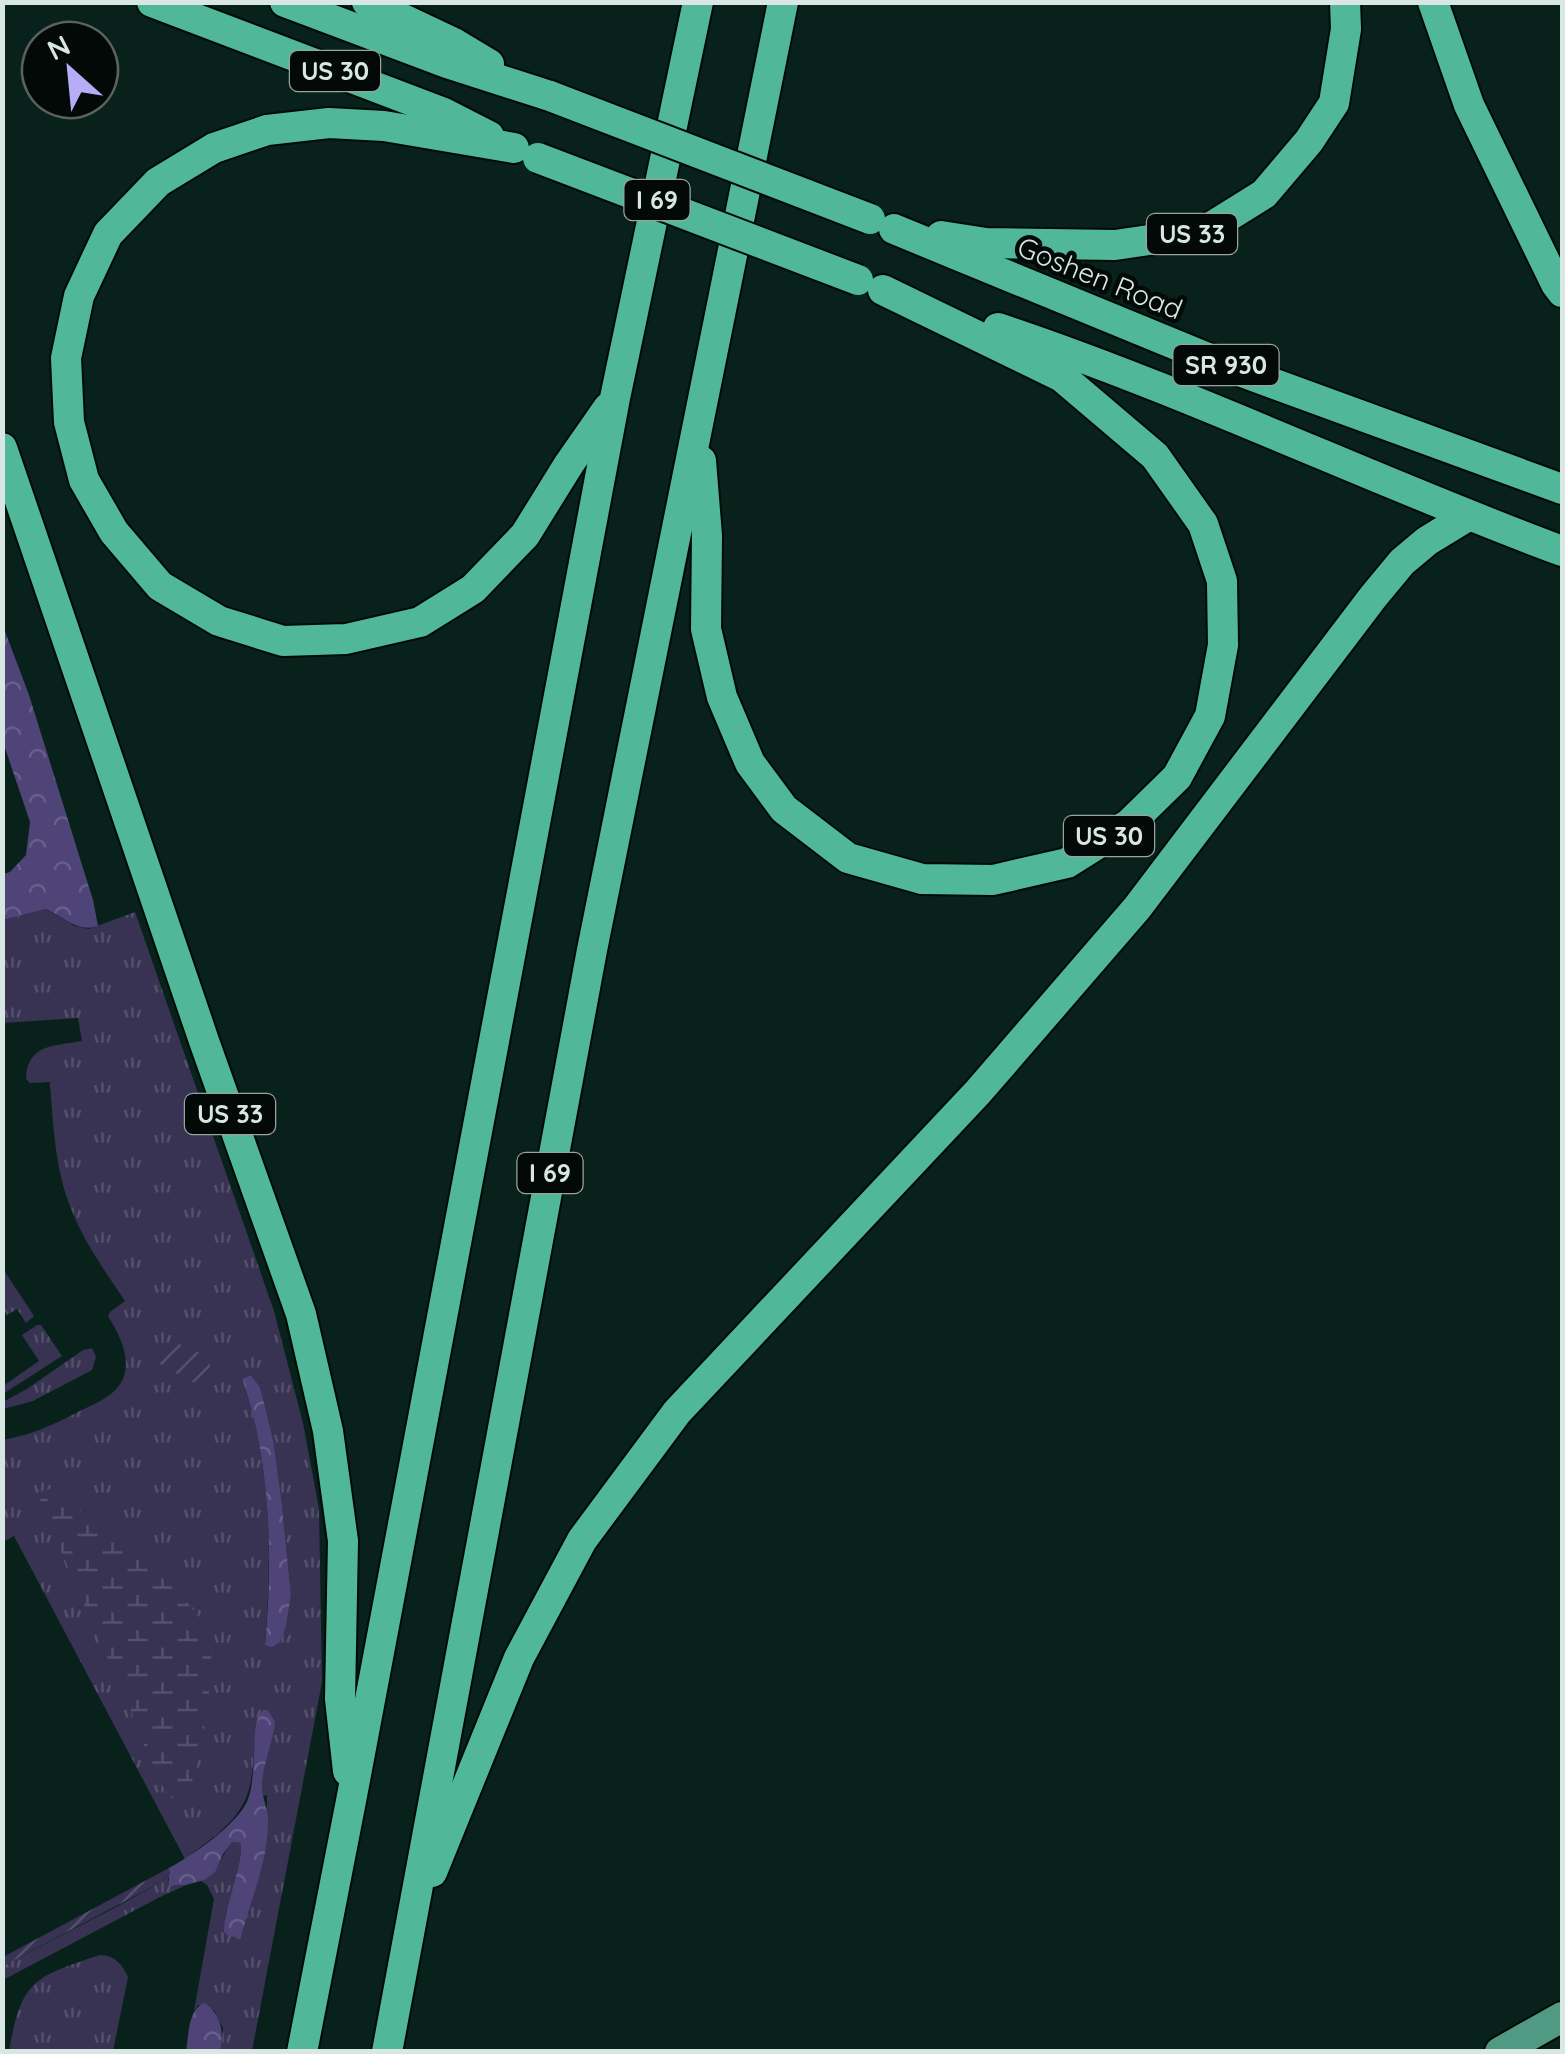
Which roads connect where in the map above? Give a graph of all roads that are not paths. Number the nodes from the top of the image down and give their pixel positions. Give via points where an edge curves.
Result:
1 (152, 2) edge
2 (285, 2) edge
3 (367, 2) edge
4 (698, 2) edge
5 (783, 2) edge
6 (799, 2) edge
7 (1346, 2) edge
8 (1433, 2) edge
9 (774, 50) junction
10 (540, 92) junction
11 (526, 153) junction
12 (882, 224) junction
13 (871, 285) junction
14 (1562, 292) edge
15 (615, 398) junction
16 (698, 422) junction
17 (2, 448) edge
18 (1562, 490) edge
19 (1468, 516) junction
20 (1562, 551) edge
21 (352, 1802) junction
22 (410, 1925) junction
23 (1562, 2018) edge
24 (302, 2052) edge
25 (388, 2052) edge
26 (1500, 2052) edge

1 - 11 highway, US 30 via 444,113
2 - 10 highway, US 33
3 - 10 highway
4 - 15 highway, I 69
5 - 9 highway, I 69
6 - 9 highway
7 - 12 highway, US 33 via 1334,104 1264,194 1203,232 1114,245 986,243
8 - 14 highway via 1469,105
9 - 16 highway, I 69
10 - 12 highway, US 33, bridge
11 - 13 highway, US 30, bridge
11 - 15 highway via 384,126 329,123 267,130 214,148 158,182 108,234 79,296 66,358 69,422 84,480 114,532 160,586 219,621 283,641 346,639 420,622 474,589 525,535
12 - 18 highway, Goshen Road / SR 930 via 1242,372
13 - 16 highway, US 30 via 1062,376 1156,456 1204,524 1222,582 1223,645 1210,716 1177,777 1128,824 1066,863 993,880 922,879 848,858 784,809 750,763 722,697 706,629
13 - 19 highway, SR 930 via 1069,352
15 - 21 highway, I 69
16 - 22 highway, I 69
17 - 21 highway, US 33 via 301,1314 328,1431 343,1541 340,1699
19 - 20 highway, SR 930
19 - 22 highway via 1402,562 1137,908 978,1092 677,1412 582,1540 519,1658
21 - 24 highway, I 69
22 - 25 highway, I 69
23 - 26 main road

